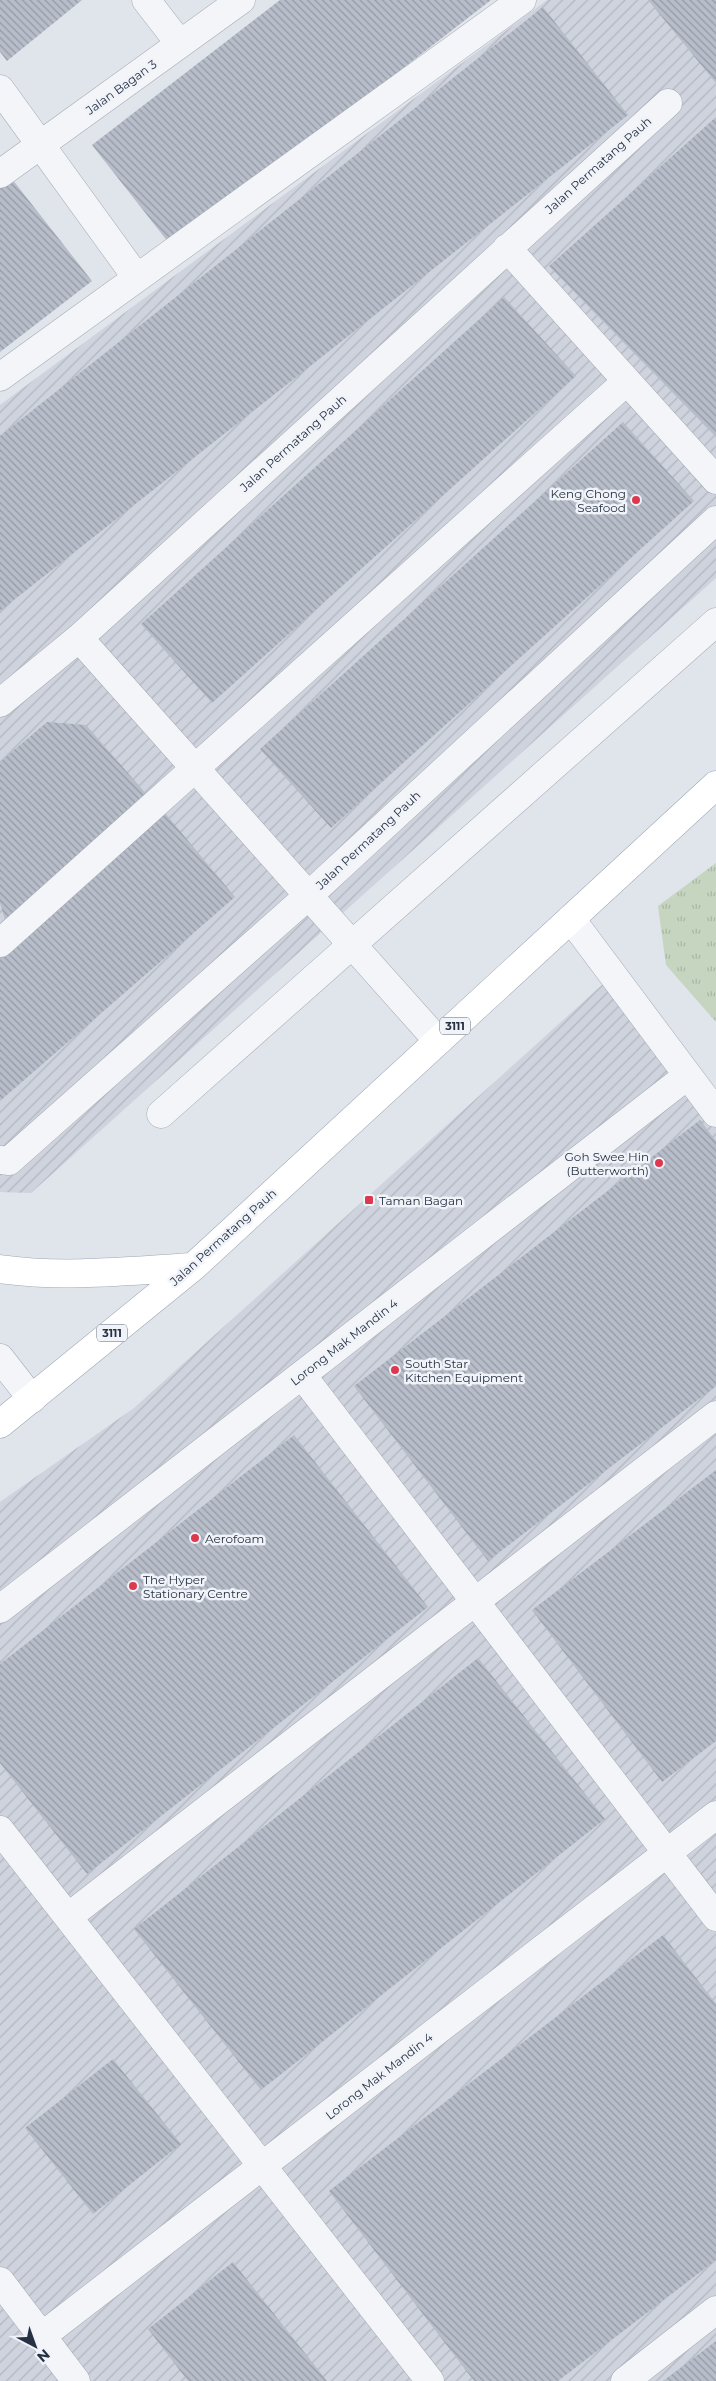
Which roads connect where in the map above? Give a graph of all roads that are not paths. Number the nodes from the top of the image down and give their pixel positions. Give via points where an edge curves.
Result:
1 (146, 0) edge
2 (241, 0) edge
3 (522, 0) edge
4 (180, 44) junction
5 (0, 89) edge
6 (668, 103) dead end
7 (42, 144) junction
8 (0, 174) edge
9 (506, 248) junction
10 (138, 278) junction
11 (0, 377) edge
12 (627, 381) junction
13 (716, 480) edge
14 (716, 520) edge
15 (716, 622) edge
16 (79, 638) junction
17 (0, 702) edge
18 (195, 770) junction
19 (716, 786) edge
20 (308, 896) junction
21 (571, 919) junction
22 (0, 943) edge
23 (352, 945) junction
24 (438, 1041) junction
25 (688, 1076) junction
26 (716, 1112) edge
27 (161, 1114) dead end
28 (0, 1160) edge
29 (193, 1266) junction
30 (0, 1269) edge
31 (0, 1358) edge
32 (302, 1375) junction
33 (32, 1399) junction
34 (716, 1415) edge
35 (0, 1424) edge
36 (474, 1602) junction
37 (0, 1608) edge
38 (716, 1816) edge
39 (0, 1830) edge
40 (667, 1854) junction
41 (68, 1917) junction
42 (716, 1917) edge
43 (262, 2167) junction
44 (0, 2281) edge
45 (716, 2310) edge
46 (42, 2336) junction
47 (76, 2381) edge
48 (430, 2381) edge
49 (625, 2381) edge

1 - 4 street
2 - 4 street, Jalan Bagan 3
3 - 10 street
4 - 7 street, Jalan Bagan 3
5 - 7 street
6 - 9 street, Jalan Permatang Pauh
7 - 8 street, Jalan Bagan 3
7 - 10 street
9 - 12 street
9 - 16 street, Jalan Permatang Pauh
10 - 11 street
12 - 13 street
12 - 18 street
14 - 20 street, Jalan Permatang Pauh
15 - 23 street
16 - 17 street, Jalan Permatang Pauh
16 - 18 street, Jalan Permatang Pauh
18 - 20 street, Jalan Permatang Pauh
18 - 22 street
19 - 21 main road, Jalan Permatang Pauh / 3111
20 - 23 street, Jalan Permatang Pauh
20 - 28 street, Jalan Permatang Pauh via 9,1160
21 - 24 main road, Jalan Permatang Pauh / 3111
21 - 25 street
23 - 24 street, Jalan Permatang Pauh
23 - 27 street
24 - 29 main road, Jalan Permatang Pauh / 3111
25 - 26 street
25 - 32 street, Lorong Mak Mandin 4
29 - 30 main road via 49,1274
29 - 33 main road, Jalan Permatang Pauh / 3111
31 - 33 street
32 - 36 street
32 - 37 street, Lorong Mak Mandin 4
33 - 35 main road, Jalan Permatang Pauh / 3111
34 - 36 street
36 - 40 street
36 - 41 street
38 - 40 street, Lorong Mak Mandin 4
39 - 41 street
40 - 42 street
40 - 43 street, Lorong Mak Mandin 4
41 - 43 street
43 - 46 street, Lorong Mak Mandin 4
43 - 48 street
44 - 46 street
45 - 49 street
46 - 47 street

